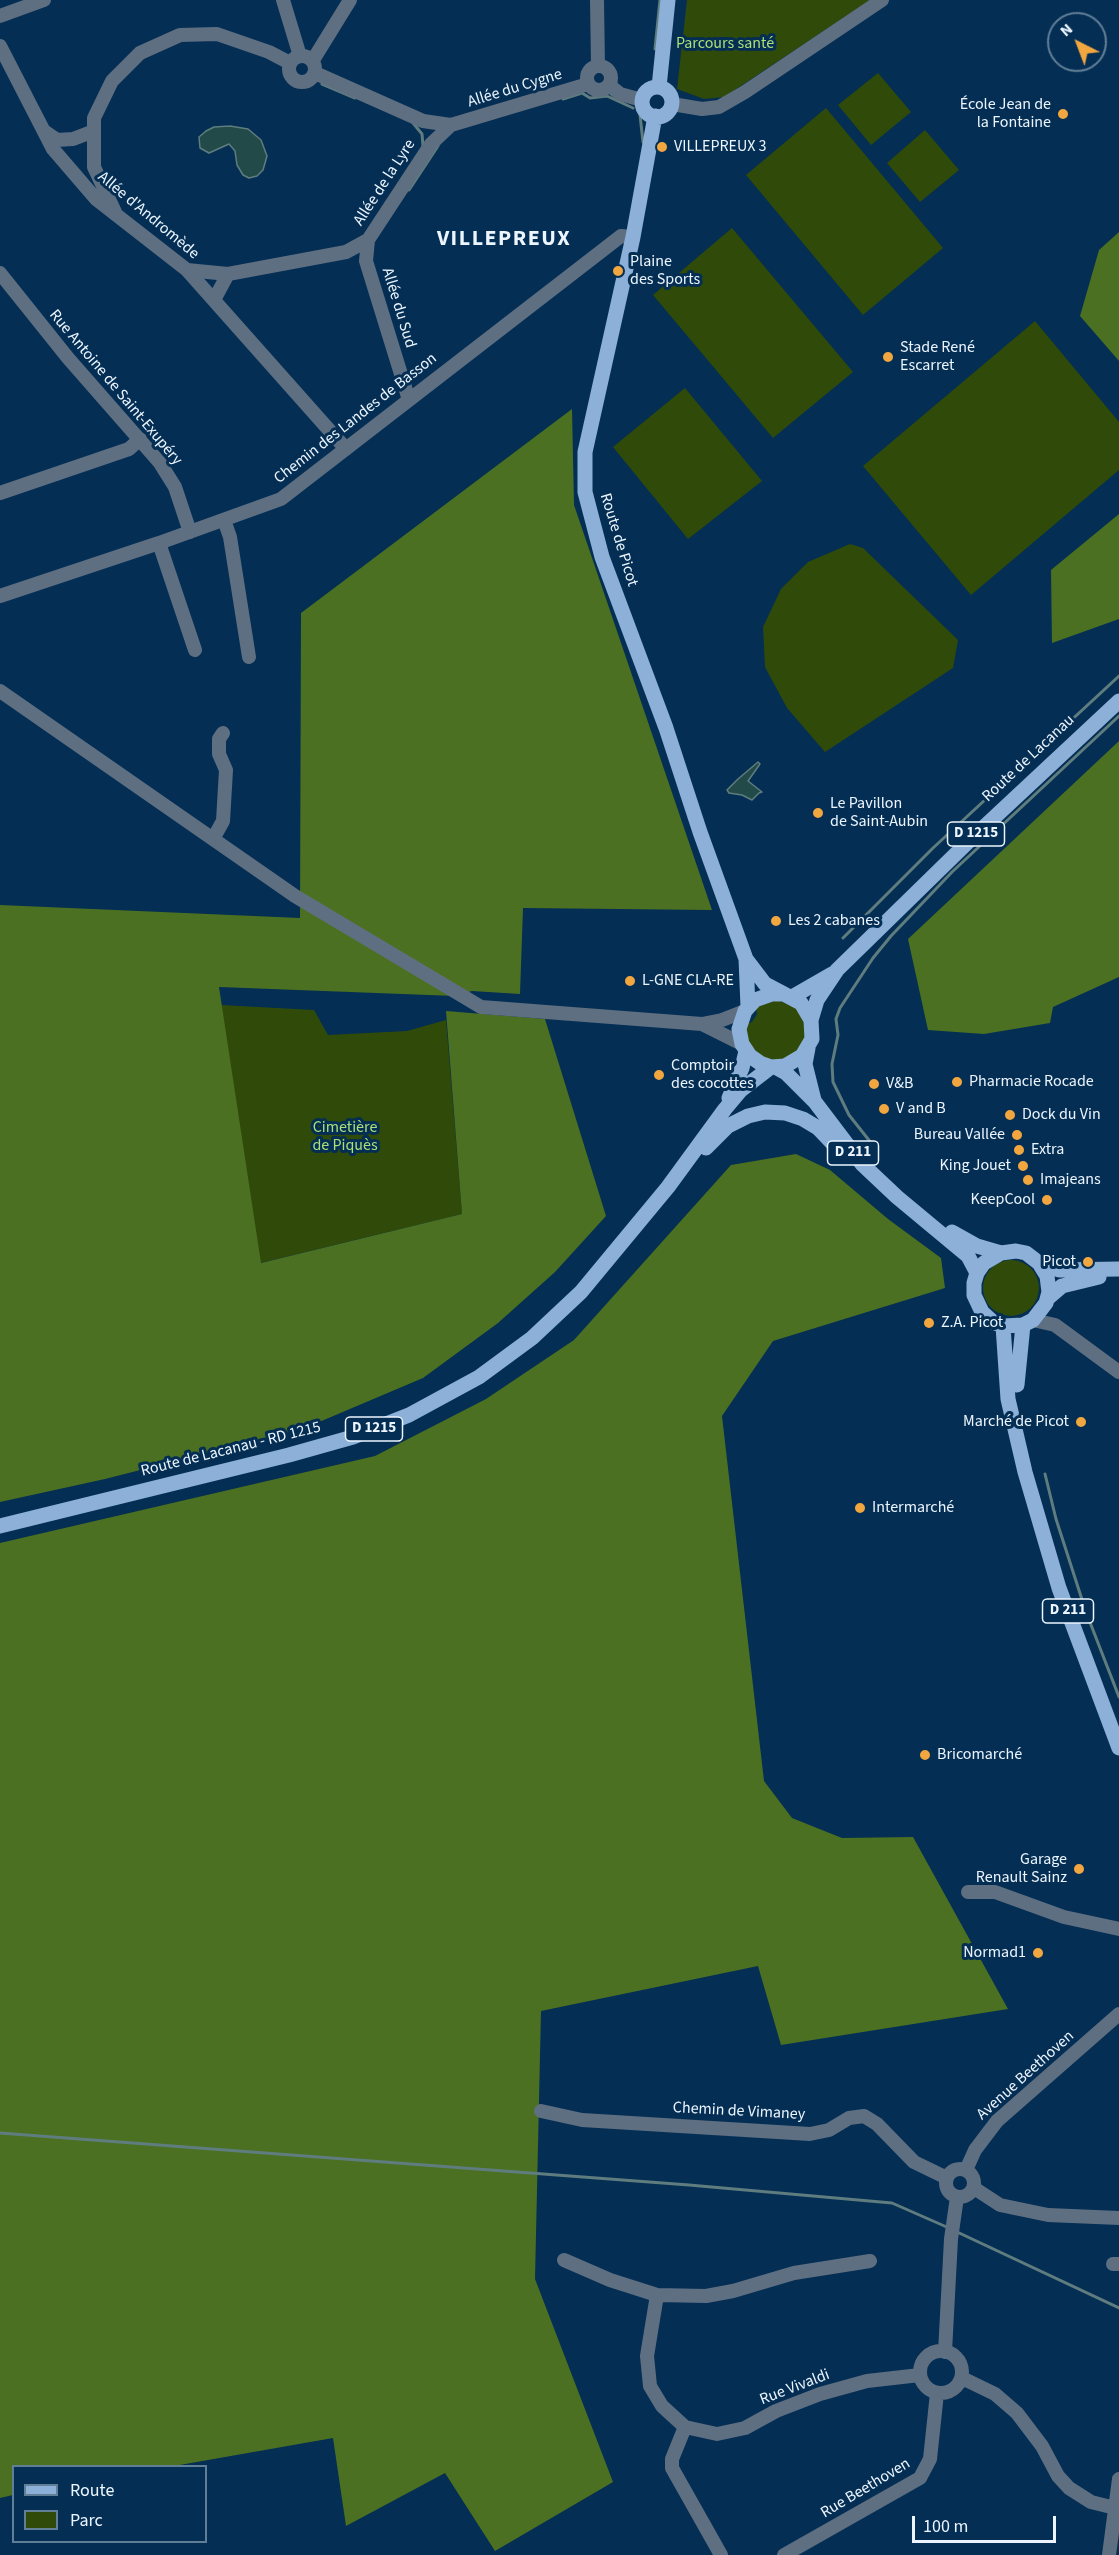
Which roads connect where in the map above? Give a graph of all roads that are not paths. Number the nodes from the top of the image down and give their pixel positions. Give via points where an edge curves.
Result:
1 (44, 0) edge
2 (284, 0) edge
3 (350, 0) edge
4 (597, 0) edge
5 (668, 0) edge
6 (882, 0) edge
7 (0, 16) edge
8 (0, 46) edge
9 (304, 63) junction
10 (598, 66) junction
11 (588, 84) junction
12 (609, 85) junction
13 (659, 87) junction
14 (642, 100) junction
15 (672, 104) junction
16 (655, 116) junction
17 (423, 122) junction
18 (451, 125) junction
19 (43, 130) junction
20 (94, 131) junction
21 (431, 144) junction
22 (116, 214) junction
23 (633, 237) junction
24 (368, 240) junction
25 (346, 252) junction
26 (366, 261) junction
27 (187, 270) junction
28 (0, 273) edge
29 (228, 274) junction
30 (214, 300) junction
31 (409, 399) junction
32 (140, 439) junction
33 (346, 449) junction
34 (0, 493) edge
35 (224, 520) junction
36 (190, 532) junction
37 (159, 543) junction
38 (0, 596) edge
39 (195, 650) dead end
40 (249, 657) dead end
41 (0, 692) edge
42 (1119, 701) edge
43 (223, 734) dead end
44 (213, 838) junction
45 (746, 959) junction
46 (837, 970) junction
47 (786, 995) junction
48 (746, 1009) junction
49 (811, 1020) junction
50 (702, 1024) junction
51 (744, 1047) junction
52 (808, 1048) junction
53 (773, 1067) junction
54 (815, 1102) junction
55 (725, 1109) junction
56 (668, 1187) junction
57 (897, 1197) junction
58 (925, 1219) junction
59 (1001, 1253) junction
60 (1040, 1263) junction
61 (1119, 1269) edge
62 (977, 1273) junction
63 (1119, 1274) edge
64 (1047, 1301) junction
65 (1028, 1322) junction
66 (1055, 1325) junction
67 (1003, 1326) junction
68 (1119, 1372) edge
69 (1025, 1472) junction
70 (0, 1526) edge
71 (1119, 1748) edge
72 (968, 1892) dead end
73 (1119, 1929) edge
74 (1119, 2014) edge
75 (541, 2111) dead end
76 (966, 2170) junction
77 (947, 2178) junction
78 (974, 2188) junction
79 (957, 2197) junction
80 (1119, 2218) edge
81 (564, 2260) dead end
82 (870, 2261) dead end
83 (657, 2295) junction
84 (945, 2352) junction
85 (920, 2375) junction
86 (962, 2378) junction
87 (937, 2392) junction
88 (685, 2427) junction
89 (1119, 2479) edge
90 (1116, 2509) edge
91 (721, 2555) edge
92 (784, 2555) edge
93 (1109, 2555) edge

1 - 7 street
2 - 9 street
3 - 9 street
4 - 10 street
5 - 13 main road
6 - 15 street via 719,107 702,109
8 - 19 street, Allée d'Andromède
9 - 17 street
9 - 20 street via 217,34 180,35 140,52 112,81 94,118
10 - 11 street via 588,73
10 - 12 street via 609,71
11 - 12 street via 600,91
11 - 18 street, Allée du Cygne
12 - 14 street via 620,94
13 - 14 main road via 646,91
13 - 15 main road via 668,91
14 - 16 main road via 644,109
15 - 16 main road via 664,115
16 - 23 main road, Route de Picot
17 - 18 street
17 - 21 street
18 - 21 street, Allée de la Lyre
19 - 20 street via 57,140
19 - 22 street, Allée d'Andromède via 53,149 96,199
20 - 22 street via 94,167
21 - 24 street, Allée de la Lyre
22 - 27 street, Allée d'Andromède
23 - 31 street, Chemin des Landes de Basson via 621,236
23 - 45 main road, Route de Picot via 585,452 585,492 602,557
24 - 25 street, Allée de la Lyre
24 - 26 street, Allée du Sud
25 - 26 street, Allée du Sud
25 - 29 street, Allée de la Lyre
26 - 31 street, Allée du Sud
27 - 29 street, Allée de la Lyre
27 - 30 street, Allée d'Andromède
28 - 32 street, Rue Antoine de Saint-Exupéry
29 - 30 street
30 - 33 street, Allée d'Andromède
31 - 33 street, Chemin des Landes de Basson
32 - 34 street via 129,448
32 - 36 street, Rue Antoine de Saint-Exupéry via 175,487
33 - 35 street, Chemin des Landes de Basson via 281,499
35 - 36 street, Chemin des Landes de Basson
35 - 40 street
36 - 37 street, Chemin des Landes de Basson
37 - 38 street, Chemin des Landes de Basson
37 - 39 street
41 - 44 street
42 - 46 main road, Route de Lacanau / D 1215
43 - 44 street via 219,754 226,770 223,821
44 - 50 street via 295,896 481,1007
45 - 47 main road, Route de Picot via 765,984
45 - 48 main road, Route de Picot
46 - 47 main road, D 1215
46 - 49 main road, D 1215 via 817,1000
47 - 48 main road via 763,996
47 - 49 main road via 807,1011
48 - 50 street
48 - 51 main road via 740,1029
49 - 52 main road via 812,1040
50 - 51 street
51 - 53 main road via 760,1063
51 - 55 main road, D 1215 via 741,1068
52 - 53 main road via 794,1062
52 - 54 main road, D 211 via 805,1064
53 - 54 main road, D 211 via 786,1073
53 - 55 main road, D 1215 via 749,1083
54 - 57 main road, D 211 via 862,1164
55 - 56 main road, D 1215
56 - 57 main road via 728,1126 765,1112 785,1113 818,1128 856,1170
56 - 70 main road, Route de Lacanau - RD 1215 / D 1215 via 581,1292 532,1338 479,1377 409,1415 353,1437 289,1455
57 - 58 main road, D 211
58 - 59 main road, D 211 via 977,1246
58 - 62 main road, D 211 via 968,1256
59 - 60 main road via 1026,1253
59 - 62 main road via 984,1263
60 - 61 main road via 1059,1270
60 - 64 main road via 1047,1276
62 - 67 main road via 977,1304 987,1318
63 - 64 main road via 1062,1286
64 - 65 main road
64 - 66 street
65 - 66 street
65 - 67 main road
65 - 69 main road, D 211 via 1016,1399
66 - 68 street
67 - 69 main road, D 211 via 1008,1400
69 - 71 main road, D 211 via 1059,1588
72 - 73 street via 995,1892 1064,1917
74 - 76 street, Avenue Beethoven via 997,2121 975,2150
75 - 77 street, Chemin de Vimaney via 582,2120 810,2134 864,2116 914,2162
76 - 77 street via 953,2171
76 - 78 street via 973,2176
77 - 79 street via 947,2187
78 - 79 street via 969,2195
78 - 80 street via 1000,2205 1048,2215
79 - 84 street
81 - 83 street
82 - 83 street via 794,2273 706,2296
83 - 88 street via 647,2356 650,2386 662,2406
84 - 85 street via 938,2351 926,2358 921,2363
84 - 86 street via 957,2359
85 - 87 street via 926,2387
85 - 88 street, Rue Vivaldi via 867,2381 820,2394 745,2428 717,2434
86 - 87 street via 948,2392
86 - 90 street via 995,2394 1017,2413 1069,2488 1091,2502
87 - 92 street, Rue Beethoven via 930,2459 920,2478
88 - 91 street via 672,2468
89 - 90 street
90 - 93 street

